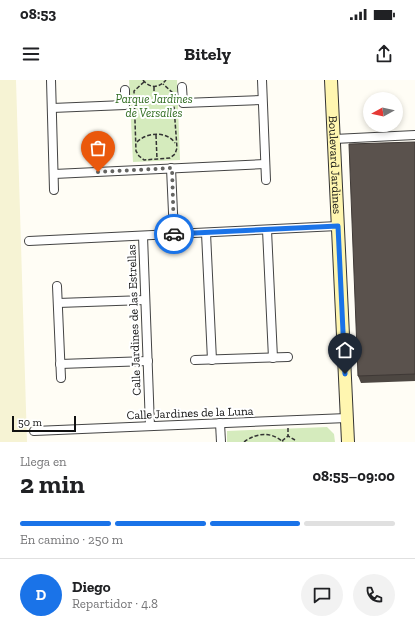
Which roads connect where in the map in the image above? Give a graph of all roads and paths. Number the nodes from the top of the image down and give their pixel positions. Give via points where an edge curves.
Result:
1 (51, 80) edge
2 (166, 80) edge
3 (262, 80) edge
4 (331, 80) edge
5 (144, 81) edge
6 (163, 84) junction
7 (154, 87) junction
8 (182, 88) dead end
9 (125, 90) dead end
10 (154, 96) dead end
11 (262, 100) junction
12 (52, 108) junction
13 (156, 135) junction
14 (415, 135) edge
15 (334, 139) junction
16 (136, 143) junction
17 (176, 145) junction
18 (156, 159) junction
19 (265, 164) junction
20 (172, 168) junction
21 (157, 169) junction
22 (54, 174) junction
23 (266, 180) dead end
24 (54, 190) dead end
25 (338, 226) junction
26 (267, 230) junction
27 (206, 233) junction
28 (174, 235) junction
29 (143, 236) junction
30 (29, 241) dead end
31 (57, 286) dead end
32 (145, 300) junction
33 (58, 303) junction
34 (288, 357) dead end
35 (273, 358) junction
36 (195, 360) dead end
37 (212, 360) junction
38 (148, 361) junction
39 (60, 364) junction
40 (61, 378) dead end
41 (347, 418) junction
42 (220, 423) junction
43 (150, 426) junction
44 (34, 431) dead end
45 (295, 440) dead end
46 (282, 441) edge
47 (221, 442) edge
48 (244, 442) edge
49 (348, 442) edge

1 - 12 street
2 - 6 path
3 - 11 street
4 - 15 street, Boulevard Jardines
5 - 7 path
5 - 16 path via 134,92
6 - 7 path
6 - 17 path via 172,93
7 - 10 path
8 - 11 street via 183,103
9 - 12 street via 125,105
11 - 19 street
12 - 22 street
13 - 16 path via 140,139
13 - 17 path via 167,135
13 - 18 path
14 - 15 street
15 - 25 street, Boulevard Jardines
16 - 18 path via 139,156 144,160
17 - 18 path via 175,154 170,158
18 - 21 path
19 - 20 street
19 - 23 street
20 - 21 street
20 - 28 street
21 - 22 street
22 - 24 street
25 - 26 street
25 - 41 street, Boulevard Jardines
26 - 27 street
26 - 35 street
27 - 28 street
27 - 37 street
28 - 29 street
29 - 30 street
29 - 32 street, Calle Jardines de las Estrellas
31 - 33 street
32 - 33 street
32 - 38 street, Calle Jardines de las Estrellas
33 - 39 street
34 - 35 street
35 - 37 street
36 - 37 street
38 - 39 street
38 - 43 street, Calle Jardines de las Estrellas
39 - 40 street
41 - 42 street, Calle Jardines de la Luna
41 - 49 street, Boulevard Jardines
42 - 43 street, Calle Jardines de la Luna
42 - 47 street
43 - 44 street, Calle Jardines de la Luna
45 - 46 path via 288,436
46 - 48 path via 261,434 252,436

